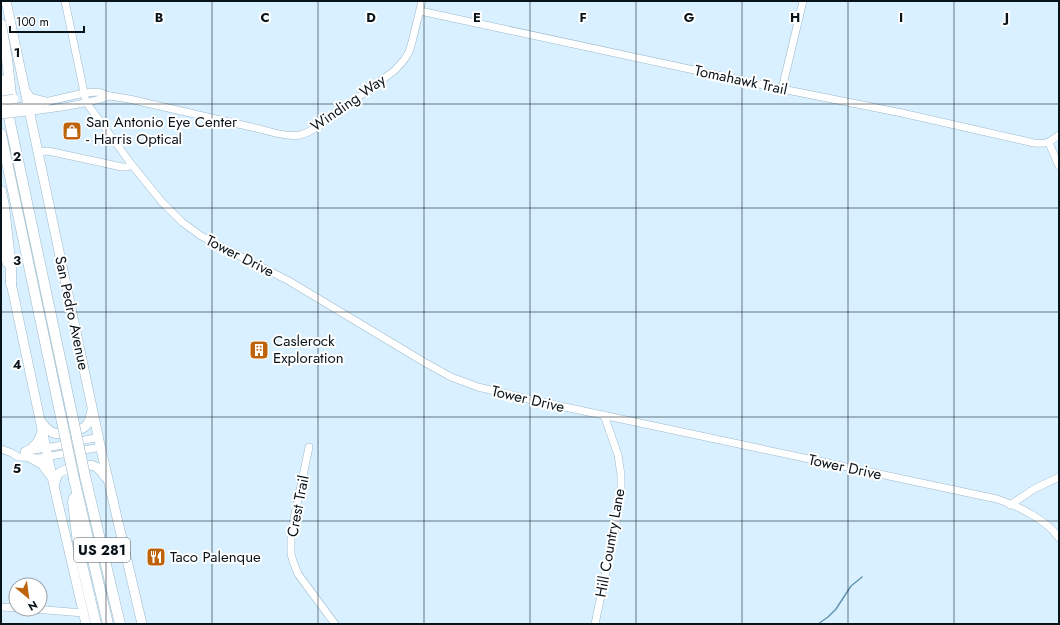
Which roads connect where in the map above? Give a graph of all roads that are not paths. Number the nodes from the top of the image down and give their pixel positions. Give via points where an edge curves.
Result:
1 (6, 1) edge
2 (65, 1) edge
3 (422, 1) edge
4 (802, 1) edge
5 (420, 11) junction
6 (1, 24) edge
7 (1, 80) edge
8 (25, 88) junction
9 (782, 89) junction
10 (84, 93) junction
11 (110, 96) junction
12 (100, 100) junction
13 (50, 101) junction
14 (86, 102) junction
15 (8, 107) edge
16 (29, 108) junction
17 (55, 108) junction
18 (96, 115) junction
19 (1, 134) edge
20 (1059, 135) edge
21 (1049, 143) junction
22 (38, 152) junction
23 (132, 165) junction
24 (1059, 166) edge
25 (1, 191) edge
26 (1, 237) edge
27 (11, 284) junction
28 (92, 407) junction
29 (604, 415) junction
30 (40, 420) junction
31 (42, 431) junction
32 (98, 437) junction
33 (100, 447) junction
34 (309, 447) dead end
35 (1, 450) edge
36 (47, 453) junction
37 (28, 455) junction
38 (1059, 477) edge
39 (108, 481) junction
40 (75, 482) junction
41 (53, 483) junction
42 (1010, 505) junction
43 (1059, 538) edge
44 (48, 610) edge
45 (84, 613) junction
46 (86, 624) edge
47 (96, 624) edge
48 (108, 624) edge
49 (120, 624) edge
50 (142, 624) edge
51 (335, 624) edge
52 (595, 624) edge

1 - 8 main road, San Pedro Avenue
2 - 10 street, Tower Drive
3 - 5 street, Winding Way
4 - 9 street
5 - 9 street, Tomahawk Trail
5 - 11 street, Winding Way via 408,52 394,71 320,125 299,135 267,131
6 - 15 highway via 11,95
7 - 15 highway, US 281
8 - 13 main road via 30,98
8 - 15 main road
8 - 16 main road, San Pedro Avenue
9 - 21 street, Tomahawk Trail via 1034,143
10 - 11 street, Winding Way via 98,92
10 - 13 street, Winding Way
10 - 14 street, Tower Drive
11 - 12 street
12 - 14 street
12 - 18 street via 96,107
13 - 16 street, Winding Way
13 - 17 street
14 - 17 street
14 - 18 street, Tower Drive
15 - 16 street
15 - 49 highway, US 281, bridge via 85,476
16 - 17 street
16 - 22 main road, San Pedro Avenue
18 - 23 street, Tower Drive
19 - 40 highway, US 281, bridge
20 - 21 street
21 - 24 street
22 - 23 street via 48,151 127,167
22 - 28 main road, San Pedro Avenue
23 - 29 street, Tower Drive via 162,202 201,236 289,281 451,377 478,387
25 - 27 highway
26 - 27 main road
27 - 30 main road
28 - 30 main road via 89,423 80,430 55,433
28 - 32 main road, San Pedro Avenue
29 - 42 street, Tower Drive via 997,499
29 - 52 street, Hill Country Lane via 618,455 621,492
30 - 31 main road
31 - 36 main road
31 - 37 main road
32 - 33 main road, San Pedro Avenue
32 - 36 street
33 - 36 street
33 - 39 main road, San Pedro Avenue
34 - 51 street, Crest Trail via 291,533 291,554 298,574
35 - 37 street
36 - 37 street
36 - 41 main road
37 - 41 main road via 42,464 49,472
38 - 42 street
39 - 41 main road via 102,471 90,465 62,471
39 - 50 main road, San Pedro Avenue
40 - 47 highway via 73,502 80,552
40 - 48 highway, US 281
41 - 45 main road
42 - 43 street, Tower Drive via 1042,521
44 - 45 street
45 - 46 main road

